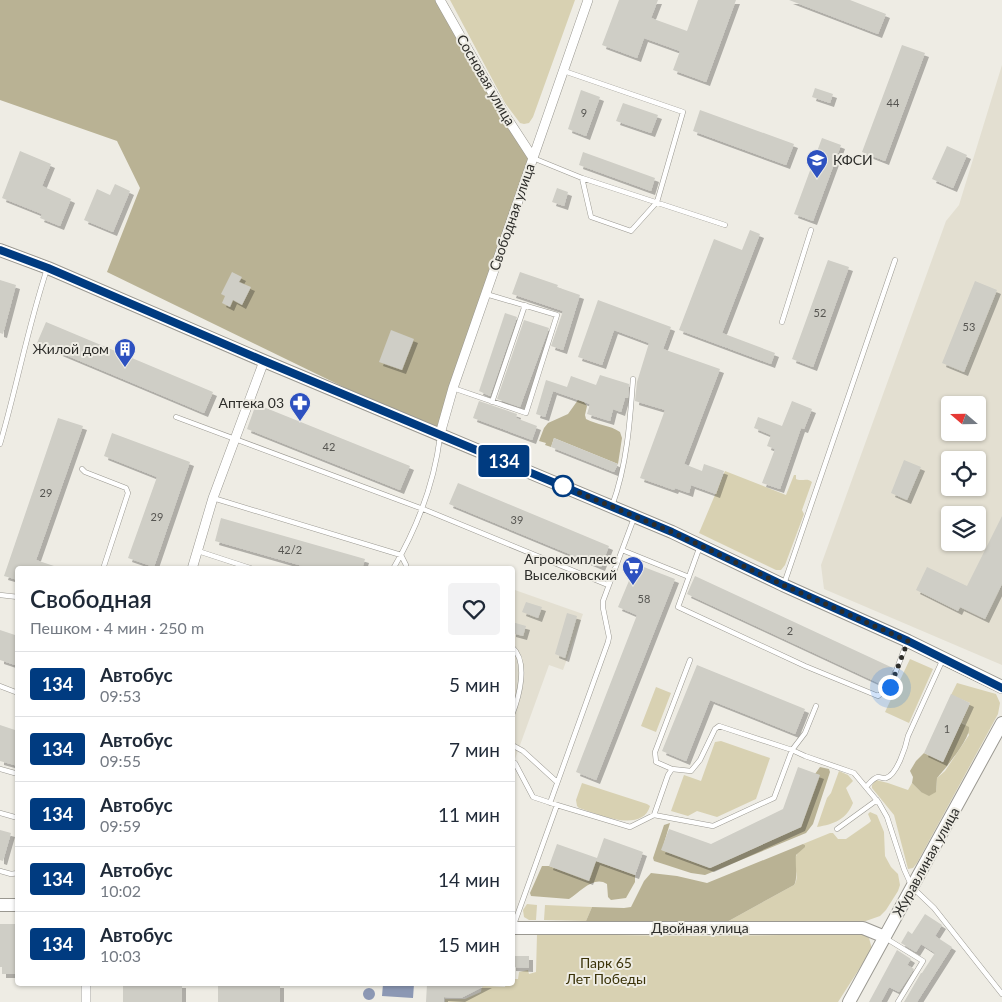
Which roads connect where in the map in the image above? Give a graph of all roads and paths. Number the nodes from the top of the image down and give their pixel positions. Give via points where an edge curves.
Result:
1 (440, 0) edge
2 (588, 0) edge
3 (562, 71) junction
4 (532, 158) junction
5 (582, 178) junction
6 (657, 202) junction
7 (725, 225) dead end
8 (811, 230) dead end
9 (0, 250) edge
10 (895, 260) dead end
11 (48, 268) junction
12 (486, 294) junction
13 (525, 304) junction
14 (782, 322) dead end
15 (264, 361) junction
16 (633, 379) dead end
17 (453, 388) junction
18 (492, 402) junction
19 (176, 417) dead end
20 (440, 434) junction
21 (235, 439) junction
22 (0, 444) edge
23 (82, 469) dead end
24 (213, 498) junction
25 (611, 507) junction
26 (423, 509) junction
27 (634, 517) junction
28 (700, 546) junction
29 (622, 550) junction
30 (196, 551) junction
31 (401, 555) junction
32 (104, 566) edge
33 (193, 566) edge
34 (244, 566) edge
35 (395, 566) edge
36 (406, 566) edge
37 (689, 577) junction
38 (608, 584) junction
39 (783, 585) junction
40 (0, 595) edge
41 (15, 597) edge
42 (908, 641) junction
43 (515, 651) edge
44 (943, 658) junction
45 (690, 660) dead end
46 (0, 686) edge
47 (1002, 688) edge
48 (15, 692) edge
49 (816, 706) dead end
50 (515, 707) edge
51 (1002, 723) edge
52 (515, 747) edge
53 (792, 750) junction
54 (515, 765) edge
55 (0, 768) edge
56 (672, 769) junction
57 (15, 773) edge
58 (557, 782) junction
59 (866, 787) junction
60 (877, 800) junction
61 (550, 803) junction
62 (557, 805) junction
63 (0, 813) edge
64 (654, 815) junction
65 (15, 817) edge
66 (837, 829) dead end
67 (0, 871) edge
68 (15, 873) edge
69 (912, 887) junction
70 (0, 905) edge
71 (15, 905) edge
72 (515, 922) edge
73 (515, 928) edge
74 (885, 938) junction
75 (86, 986) edge
76 (1002, 994) edge
77 (86, 1002) edge
78 (849, 1002) edge
79 (898, 1002) edge

1 - 4 street, Сосновая улица
2 - 3 street, Свободная улица
3 - 4 street, Свободная улица
3 - 6 lane via 683,112
4 - 5 lane
4 - 12 street, Свободная улица
5 - 6 lane
5 - 6 lane via 590,217 631,231
6 - 7 lane
8 - 14 lane
9 - 11 street
10 - 39 lane
11 - 15 street
11 - 22 lane
12 - 13 lane
12 - 17 street, Свободная улица
13 - 18 lane
13 - 18 lane via 557,315 526,413
15 - 20 street
15 - 21 street
16 - 25 lane via 630,427 622,473
17 - 18 lane
17 - 20 street, Свободная улица
19 - 21 lane
20 - 25 street
20 - 26 lane
21 - 24 street
21 - 26 lane
23 - 32 lane via 126,488 128,493
24 - 30 street
24 - 31 lane
25 - 27 street
26 - 31 lane
26 - 38 lane
27 - 28 street
27 - 29 lane
28 - 37 lane
28 - 39 street
29 - 37 lane
29 - 38 lane
30 - 33 street
30 - 34 lane
31 - 35 lane
31 - 36 lane
37 - 42 lane via 678,607 804,666 878,696 890,687
38 - 58 lane via 602,608 608,642
39 - 42 street
40 - 41 lane
42 - 44 street
43 - 50 lane via 519,656 521,680
44 - 47 street
44 - 59 lane via 892,774 886,778 874,778
45 - 56 lane via 655,752 656,762
46 - 48 lane
49 - 53 lane via 805,734
51 - 69 street, Журавлиная улица
52 - 58 lane
53 - 56 lane via 719,726 691,771
53 - 59 lane via 854,773
53 - 64 lane via 774,798 714,826
54 - 61 lane via 533,797
55 - 57 lane
56 - 64 lane
58 - 61 lane
59 - 60 lane
60 - 66 lane
60 - 69 lane via 887,818
61 - 62 lane
62 - 64 lane via 630,827
62 - 72 lane
63 - 65 lane
67 - 68 lane
69 - 74 street, Журавлиная улица
69 - 76 lane via 934,908
70 - 71 street
73 - 74 street, Двойная улица via 864,928
74 - 78 street, Журавлиная улица
74 - 79 lane via 923,961
75 - 77 street

